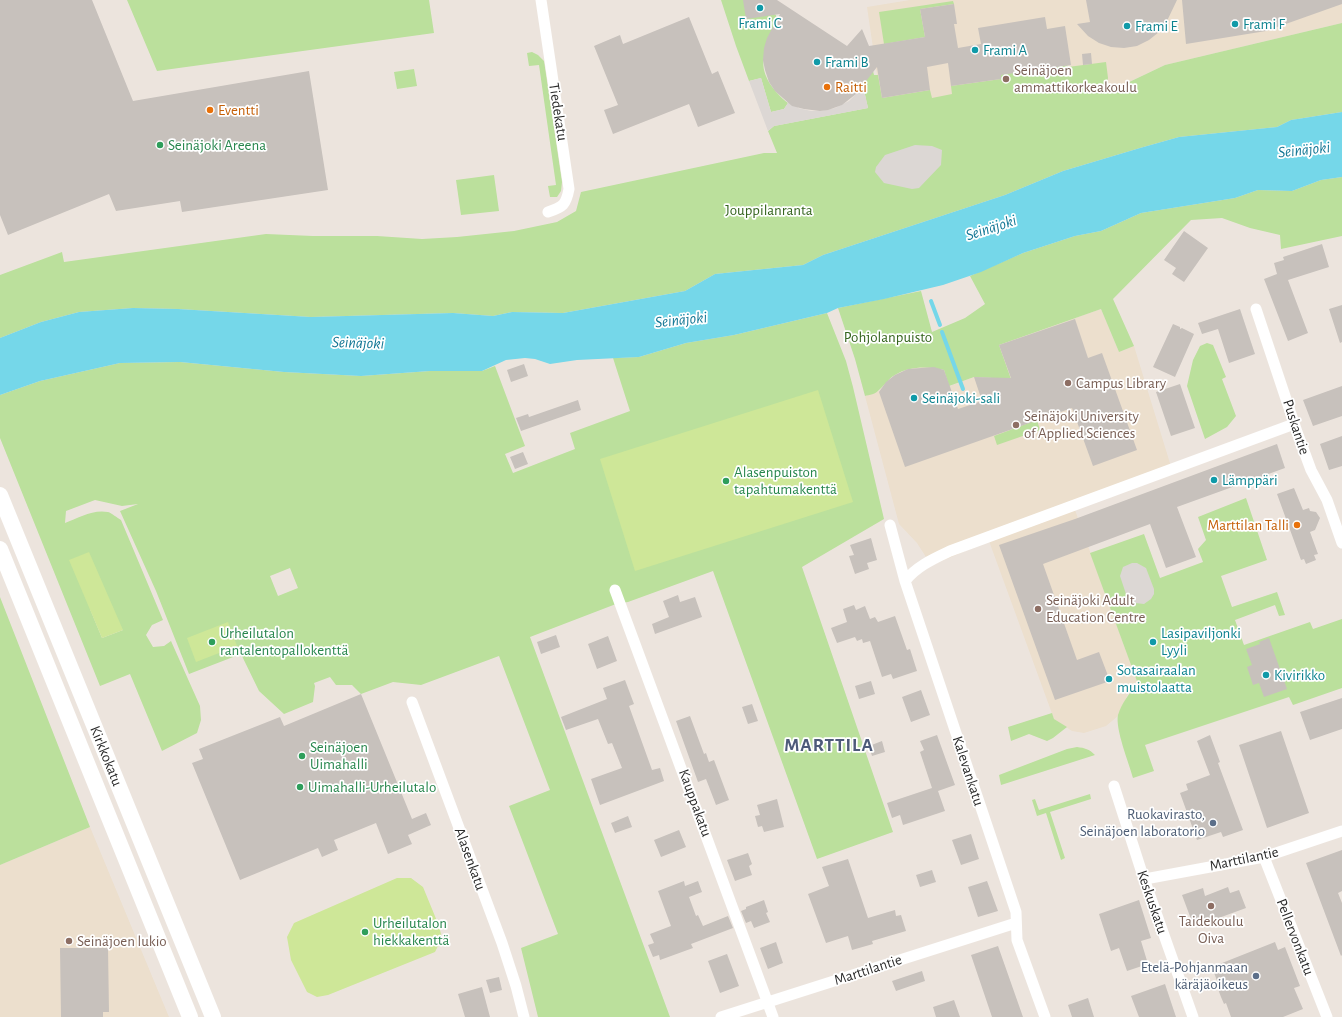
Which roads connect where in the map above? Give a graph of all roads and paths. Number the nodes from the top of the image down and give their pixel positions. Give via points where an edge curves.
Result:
1 (541, 0) edge
2 (548, 212) dead end
3 (1256, 309) dead end
4 (1294, 424) junction
5 (0, 495) edge
6 (890, 525) dead end
7 (1342, 543) edge
8 (0, 549) edge
9 (905, 580) junction
10 (615, 590) dead end
11 (412, 702) dead end
12 (1114, 786) dead end
13 (1342, 831) edge
14 (1264, 857) junction
15 (1144, 879) junction
16 (1016, 923) junction
17 (768, 1002) junction
18 (190, 1017) edge
19 (214, 1017) edge
20 (524, 1017) edge
21 (721, 1017) edge
22 (773, 1017) edge
23 (1045, 1017) edge
24 (1193, 1017) edge
25 (1327, 1017) edge

1 - 2 street, Tiedekatu via 569,189 567,201 561,208
3 - 4 street, Puskantie
4 - 7 street, Puskantie via 1311,470 1327,500
4 - 9 street via 950,551 920,566
5 - 19 main road, Kirkkokatu
6 - 9 street, Kalevankatu
8 - 18 main road, Kirkkokatu
9 - 16 street, Kalevankatu via 1016,912
10 - 17 street, Kauppakatu
11 - 20 street, Alasenkatu via 502,943
12 - 15 street, Keskuskatu
13 - 14 street, Marttilantie
14 - 15 street, Marttilantie
14 - 25 street, Pellervonkatu
15 - 24 street, Keskuskatu
16 - 17 street, Marttilantie
16 - 23 street, Kalevankatu via 1017,940
17 - 21 street, Marttilantie
17 - 22 street, Kauppakatu

